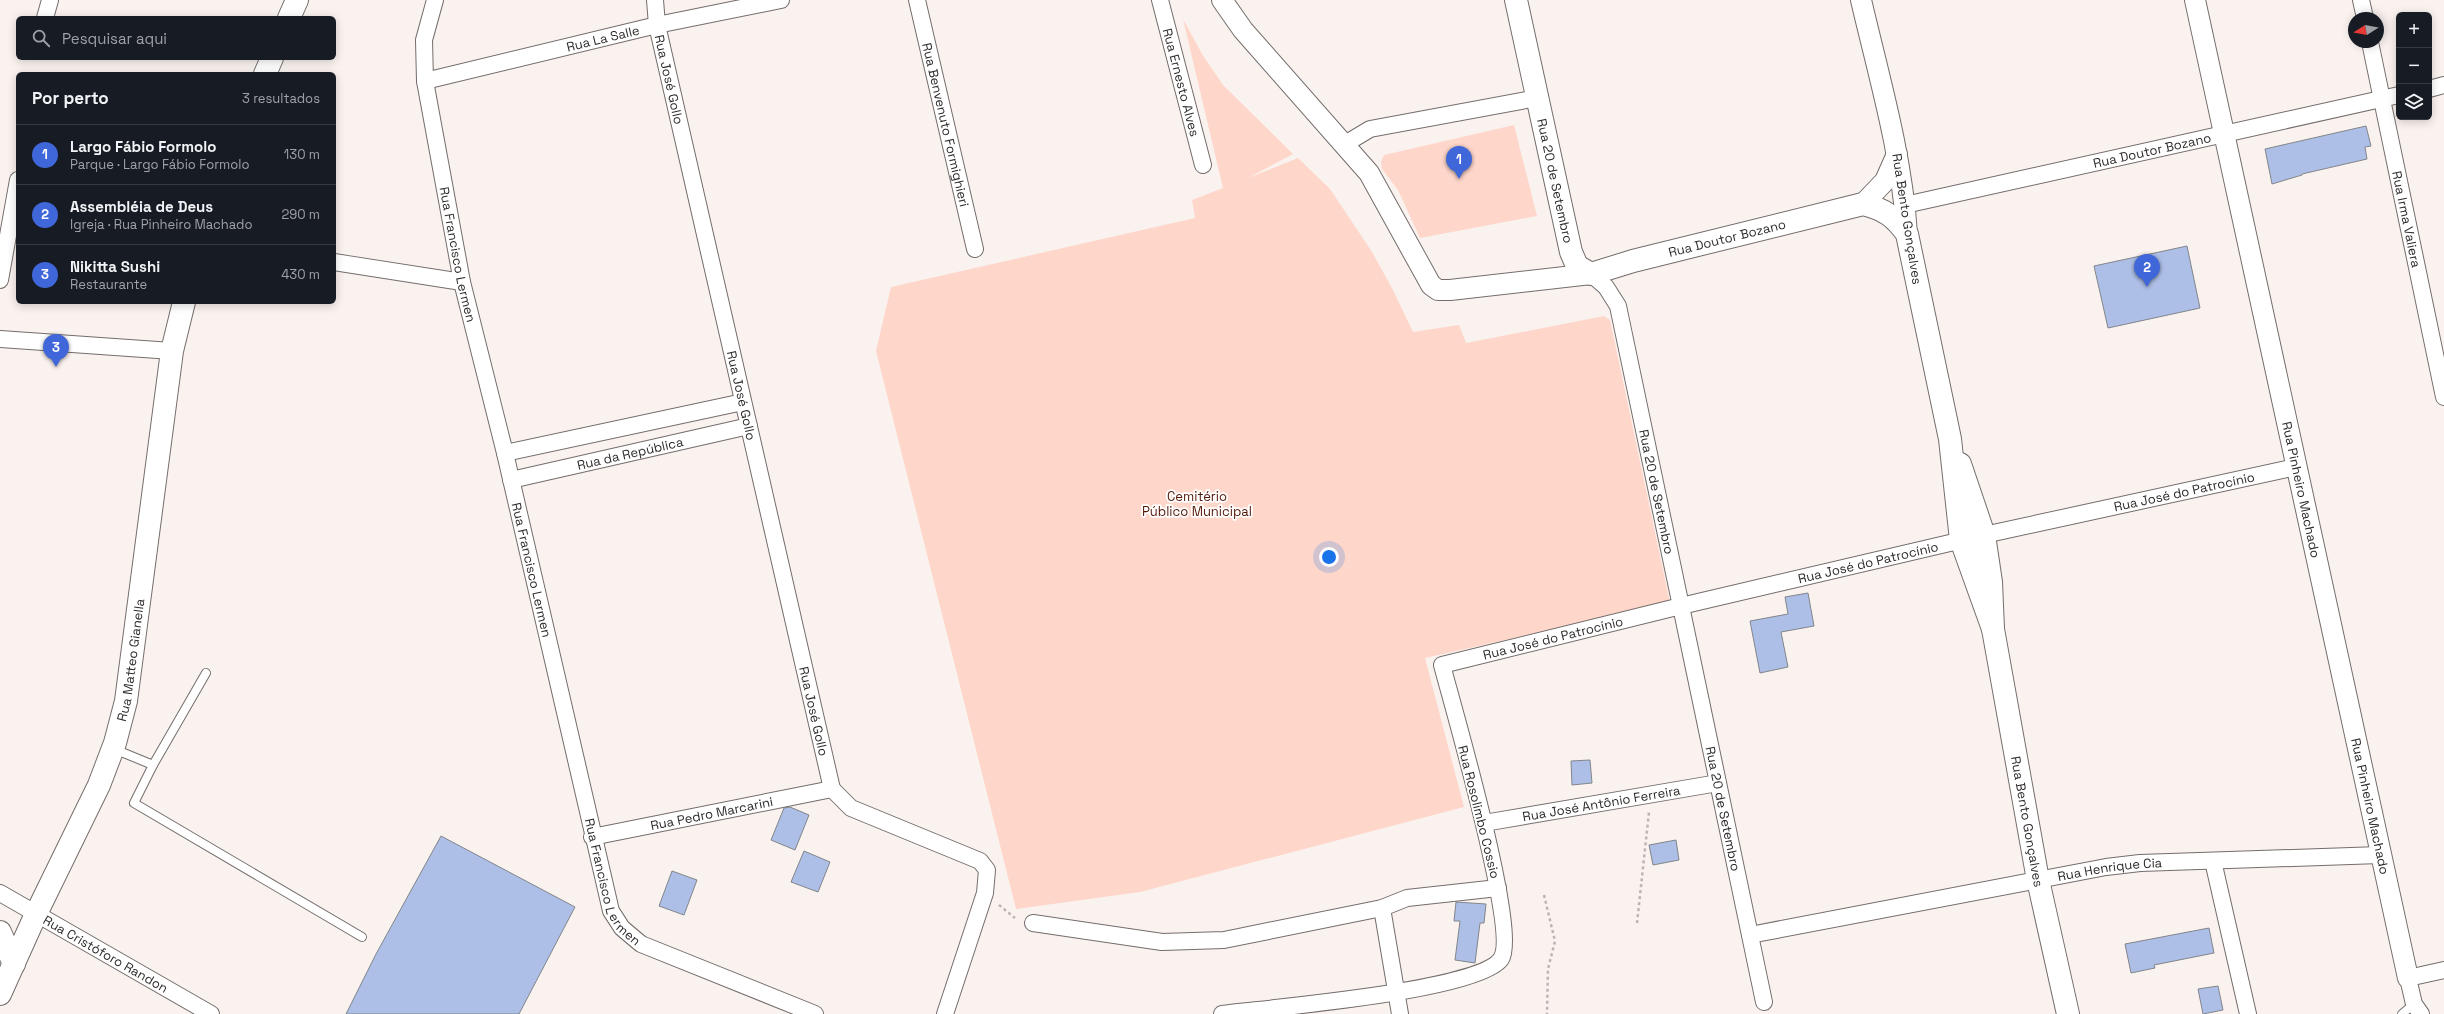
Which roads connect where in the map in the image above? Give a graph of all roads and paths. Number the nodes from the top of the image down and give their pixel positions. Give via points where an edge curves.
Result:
1 (50, 0) edge
2 (297, 0) edge
3 (435, 0) edge
4 (655, 0) edge
5 (781, 0) edge
6 (918, 0) edge
7 (1160, 0) edge
8 (1222, 0) edge
9 (1516, 0) edge
10 (1861, 0) edge
11 (2196, 0) edge
12 (2361, 0) edge
13 (2364, 12) edge
14 (46, 16) edge
15 (290, 16) edge
16 (657, 25) junction
17 (2371, 48) edge
18 (271, 60) edge
19 (267, 72) edge
20 (425, 81) junction
21 (2444, 85) edge
22 (2432, 88) edge
23 (2396, 96) edge
24 (1538, 98) junction
25 (2382, 99) junction
26 (2224, 135) junction
27 (1345, 144) junction
28 (1897, 154) junction
29 (1204, 165) dead end
30 (16, 191) edge
31 (1863, 204) junction
32 (1905, 205) junction
33 (1907, 234) junction
34 (975, 248) dead end
35 (336, 262) edge
36 (1591, 274) junction
37 (0, 280) edge
38 (462, 282) junction
39 (184, 304) edge
40 (0, 339) edge
41 (172, 351) junction
42 (2444, 397) edge
43 (744, 402) junction
44 (749, 426) junction
45 (1950, 439) junction
46 (505, 453) junction
47 (2296, 467) junction
48 (511, 480) junction
49 (1984, 535) junction
50 (1960, 540) junction
51 (1681, 606) junction
52 (1993, 629) junction
53 (1442, 665) joint
54 (206, 673) dead end
55 (113, 748) junction
56 (153, 765) junction
57 (1718, 783) junction
58 (832, 789) junction
59 (1651, 794) junction
60 (1484, 823) junction
61 (592, 837) junction
62 (2380, 855) junction
63 (2213, 861) junction
64 (2038, 880) junction
65 (1498, 888) junction
66 (0, 893) edge
67 (985, 893) junction
68 (1544, 895) dead end
69 (1382, 908) junction
70 (32, 923) junction
71 (1032, 923) joint
72 (1637, 923) dead end
73 (1750, 935) junction
74 (1, 937) edge
75 (362, 937) dead end
76 (14, 964) junction
77 (2444, 970) edge
78 (2408, 978) junction
79 (1397, 992) junction
80 (0, 994) edge
81 (1764, 1002) dead end
82 (2412, 1011) edge
83 (204, 1012) edge
84 (815, 1014) edge
85 (945, 1014) edge
86 (1222, 1014) edge
87 (1400, 1014) edge
88 (1547, 1014) edge
89 (2068, 1014) edge
90 (2248, 1014) edge

1 - 14 street
2 - 15 main road
3 - 20 street, Rua Francisco Lermen via 424,40
4 - 16 street, Rua José Gollo
5 - 16 street, Rua La Salle
6 - 34 street, Rua Benvenuto Formighieri
7 - 29 street, Rua Ernesto Alves
8 - 27 street via 1243,30
9 - 24 main road, Rua 20 de Setembro
10 - 28 street, Rua Bento Gonçalves
11 - 26 street, Rua Pinheiro Machado
12 - 13 street
16 - 20 street, Rua La Salle
16 - 43 street, Rua José Gollo
17 - 25 street, Rua Irma Valiera
18 - 19 main road
20 - 38 street, Rua Francisco Lermen
21 - 22 street
23 - 25 street, Rua Doutor Bozano
24 - 27 street via 1370,129
24 - 36 main road, Rua 20 de Setembro via 1571,252 1577,266
25 - 26 street, Rua Doutor Bozano
25 - 42 street, Rua Irma Valiera
26 - 32 street, Rua Doutor Bozano
26 - 47 street, Rua Pinheiro Machado
27 - 36 street via 1369,173 1430,285 1438,290
28 - 31 street, Rua Doutor Bozano via 1885,181
28 - 32 street, Rua Bento Gonçalves
30 - 37 street
31 - 33 main road via 1879,208 1900,224
31 - 36 main road, Rua Doutor Bozano via 1633,261
32 - 33 street, Rua Bento Gonçalves
33 - 45 main road, Rua Bento Gonçalves
35 - 38 street
36 - 51 street, Rua 20 de Setembro via 1606,287 1618,306
38 - 46 street, Rua Francisco Lermen
39 - 41 main road, Rua Matteo Gianella
40 - 41 street
41 - 55 main road, Rua Matteo Gianella via 135,650 126,701
43 - 44 street, Rua José Gollo
43 - 46 street, Rua da República
44 - 48 street, Rua da República
44 - 58 street, Rua José Gollo
45 - 49 main road, Rua Bento Gonçalves via 1970,488
45 - 50 main road, Rua Bento Gonçalves
46 - 48 street, Rua Francisco Lermen
47 - 49 street, Rua José do Patrocínio
47 - 62 street, Rua Pinheiro Machado
48 - 61 street, Rua Francisco Lermen
49 - 50 street, Rua José do Patrocínio
49 - 52 main road, Rua Bento Gonçalves via 1991,582
50 - 51 street, Rua José do Patrocínio
50 - 52 main road, Rua Bento Gonçalves
51 - 53 street, Rua José do Patrocínio
51 - 57 street, Rua 20 de Setembro
52 - 64 main road, Rua Bento Gonçalves
53 - 60 street, Rua Rosolimbo Cossio
54 - 56 lane
55 - 56 lane
55 - 70 main road, Rua Matteo Gianella via 99,785
56 - 75 lane via 134,803
57 - 59 street, Rua José Antônio Ferreira
57 - 73 street, Rua 20 de Setembro
58 - 61 street, Rua Pedro Marcarini
58 - 67 street via 851,808 980,861 986,870
59 - 60 street, Rua José Antônio Ferreira
59 - 72 path
60 - 65 street, Rua Rosolimbo Cossio
61 - 84 street, Rua Francisco Lermen via 611,911 622,928 641,944
62 - 63 street, Rua Henrique Cia
62 - 78 street, Rua Pinheiro Machado
63 - 64 street, Rua Henrique Cia via 2113,866
63 - 90 street
64 - 73 street, Rua Henrique Cia
64 - 89 main road, Rua Bento Gonçalves
65 - 69 street via 1407,898
65 - 79 street, Rua Rosolimbo Cossio via 1505,946 1501,959 1487,970 1471,977
66 - 70 street, Rua Cristóforo Randon
67 - 71 path via 1017,919
67 - 85 street
68 - 88 path via 1555,941 1548,970
69 - 71 street via 1224,940 1162,942
69 - 79 street
70 - 74 street
70 - 76 main road, Rua Matteo Gianella
70 - 83 street, Rua Cristóforo Randon
73 - 81 street, Rua 20 de Setembro
74 - 76 main road
76 - 80 main road, Rua Matteo Gianella
77 - 78 street
78 - 82 street
79 - 86 street
79 - 87 street

